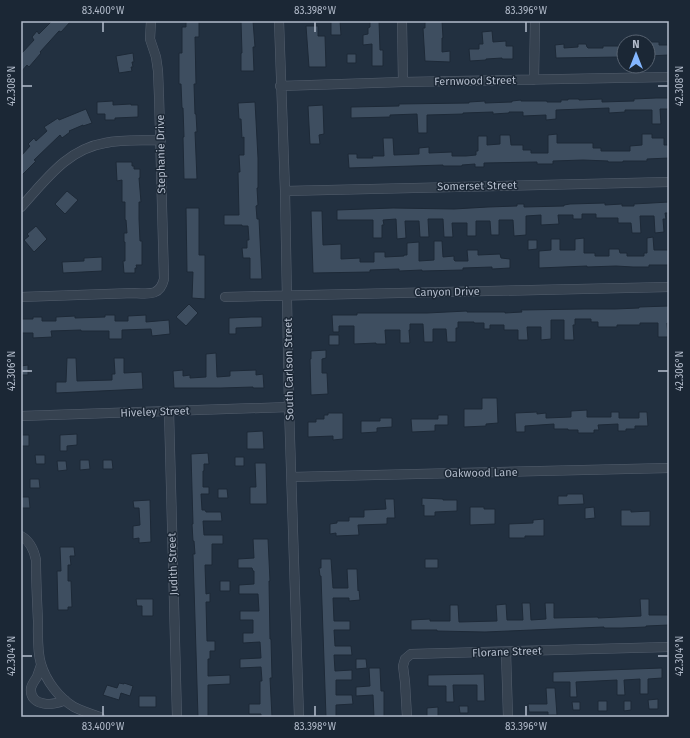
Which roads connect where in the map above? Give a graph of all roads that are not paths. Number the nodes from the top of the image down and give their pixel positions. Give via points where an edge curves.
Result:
1 (151, 21) edge
2 (278, 21) edge
3 (402, 21) edge
4 (535, 21) edge
5 (669, 77) edge
6 (534, 80) junction
7 (403, 82) junction
8 (280, 86) junction
9 (160, 140) junction
10 (669, 182) edge
11 (285, 191) junction
12 (21, 208) edge
13 (669, 287) edge
14 (287, 296) junction
15 (21, 297) edge
16 (225, 297) dead end
17 (289, 407) junction
18 (169, 411) junction
19 (21, 416) edge
20 (669, 468) edge
21 (292, 478) junction
22 (21, 536) edge
23 (669, 647) edge
24 (506, 652) junction
25 (41, 665) junction
26 (65, 700) junction
27 (100, 717) edge
28 (177, 717) edge
29 (299, 717) edge
30 (406, 717) edge
31 (508, 717) edge

1 - 9 street, Stephanie Drive via 150,39 158,71
2 - 8 street, South Carlson Street
3 - 7 street
4 - 6 street
5 - 6 street, Fernwood Street
6 - 7 street, Fernwood Street
7 - 8 street, Fernwood Street
8 - 11 street, South Carlson Street
9 - 12 street via 106,142 83,149 63,162
9 - 15 street, Stephanie Drive via 164,279 159,290 150,294
10 - 11 street, Somerset Street
11 - 14 street, South Carlson Street
13 - 14 street, Canyon Drive
14 - 16 street, Canyon Drive
14 - 17 street, South Carlson Street
17 - 18 street, Hiveley Street
17 - 21 street, South Carlson Street
18 - 19 street, Hiveley Street
18 - 28 street, Judith Street
20 - 21 street, Oakwood Lane
21 - 29 street, South Carlson Street
22 - 25 street via 32,547 36,560
23 - 24 street, Florane Street
24 - 30 street, Florane Street via 411,654 405,659 403,666 406,682
24 - 31 street
25 - 26 street via 51,684
25 - 26 street via 31,687 34,698 45,704
26 - 27 street via 83,711

